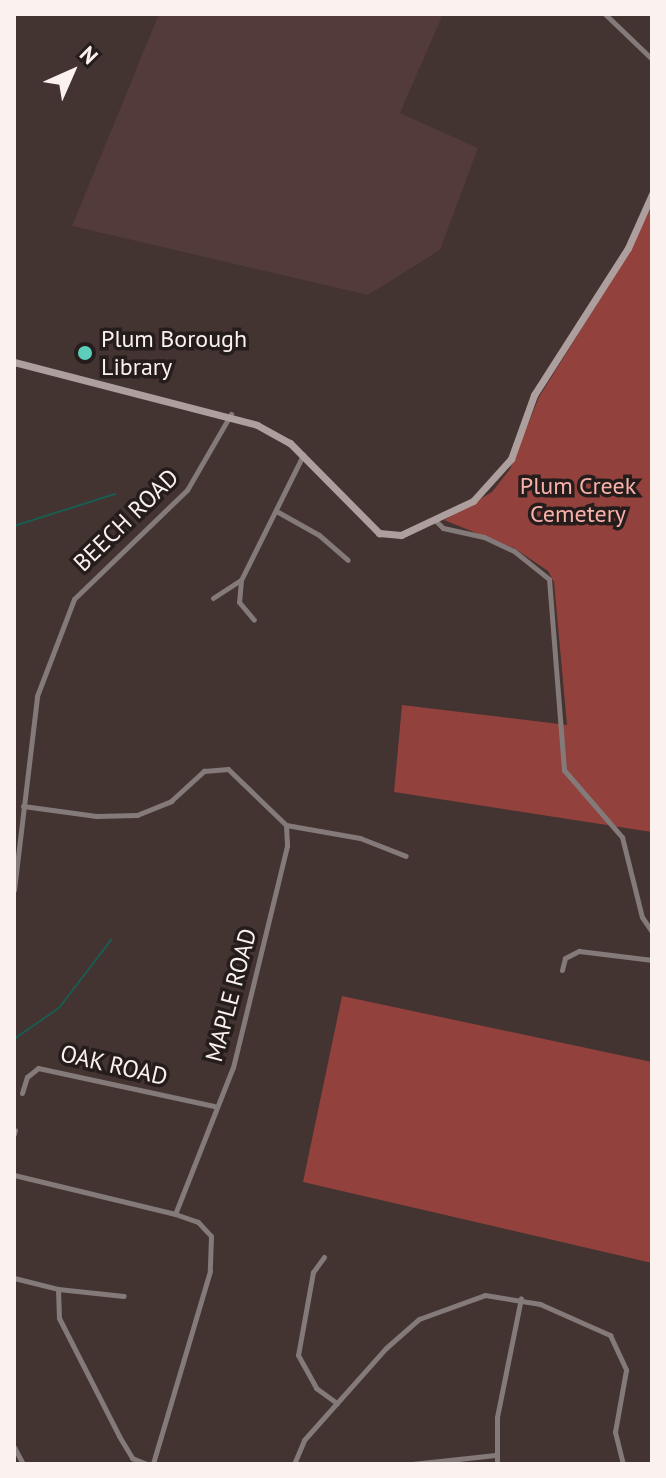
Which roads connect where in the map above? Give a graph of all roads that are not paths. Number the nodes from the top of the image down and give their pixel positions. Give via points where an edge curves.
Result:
1 (605, 14) edge
2 (652, 59) edge
3 (652, 194) edge
4 (14, 362) edge
5 (231, 414) junction
6 (304, 454) junction
7 (278, 512) junction
8 (435, 520) junction
9 (348, 560) dead end
10 (241, 580) junction
11 (213, 598) dead end
12 (254, 620) dead end
13 (23, 806) junction
14 (286, 825) junction
15 (406, 856) dead end
16 (14, 890) edge
17 (652, 932) edge
18 (652, 960) edge
19 (562, 970) dead end
20 (22, 1093) dead end
21 (214, 1106) junction
22 (14, 1175) edge
23 (175, 1214) junction
24 (324, 1257) dead end
25 (14, 1278) edge
26 (58, 1289) junction
27 (124, 1296) dead end
28 (521, 1298) junction
29 (337, 1403) junction
30 (14, 1447) edge
31 (496, 1455) junction
32 (23, 1464) edge
33 (147, 1464) edge
34 (153, 1464) edge
35 (294, 1464) edge
36 (412, 1464) edge
37 (497, 1464) edge
38 (623, 1464) edge

1 - 2 street
3 - 8 street via 628,248 534,395 511,459 473,501
4 - 5 street
5 - 6 street via 275,433
5 - 13 street, BEECH ROAD via 172,507 79,590 37,696
6 - 7 street
6 - 8 street via 379,533 401,535
7 - 9 street via 319,535
7 - 10 street
8 - 17 street via 443,528 484,537 514,551 549,579 564,770 622,837 642,917
10 - 11 street
10 - 12 street via 239,602
13 - 14 street via 137,815 171,801 204,771 228,769
13 - 16 street, BEECH ROAD
14 - 15 street via 360,838
14 - 21 street, MAPLE ROAD via 287,846 239,1045
18 - 19 street via 579,951 565,958
20 - 21 street, OAK ROAD via 32,1070 47,1068
21 - 23 street, MAPLE ROAD
22 - 23 street
23 - 34 street via 205,1227 214,1251
24 - 29 street via 313,1272 298,1355 316,1388
25 - 26 street
26 - 27 street
26 - 33 street via 59,1318 119,1436 132,1458
28 - 29 street via 466,1299 419,1319
28 - 31 street via 497,1417
28 - 38 street via 596,1326 617,1344 626,1370 615,1432
29 - 35 street via 304,1440
30 - 32 street
31 - 36 street
31 - 37 street

